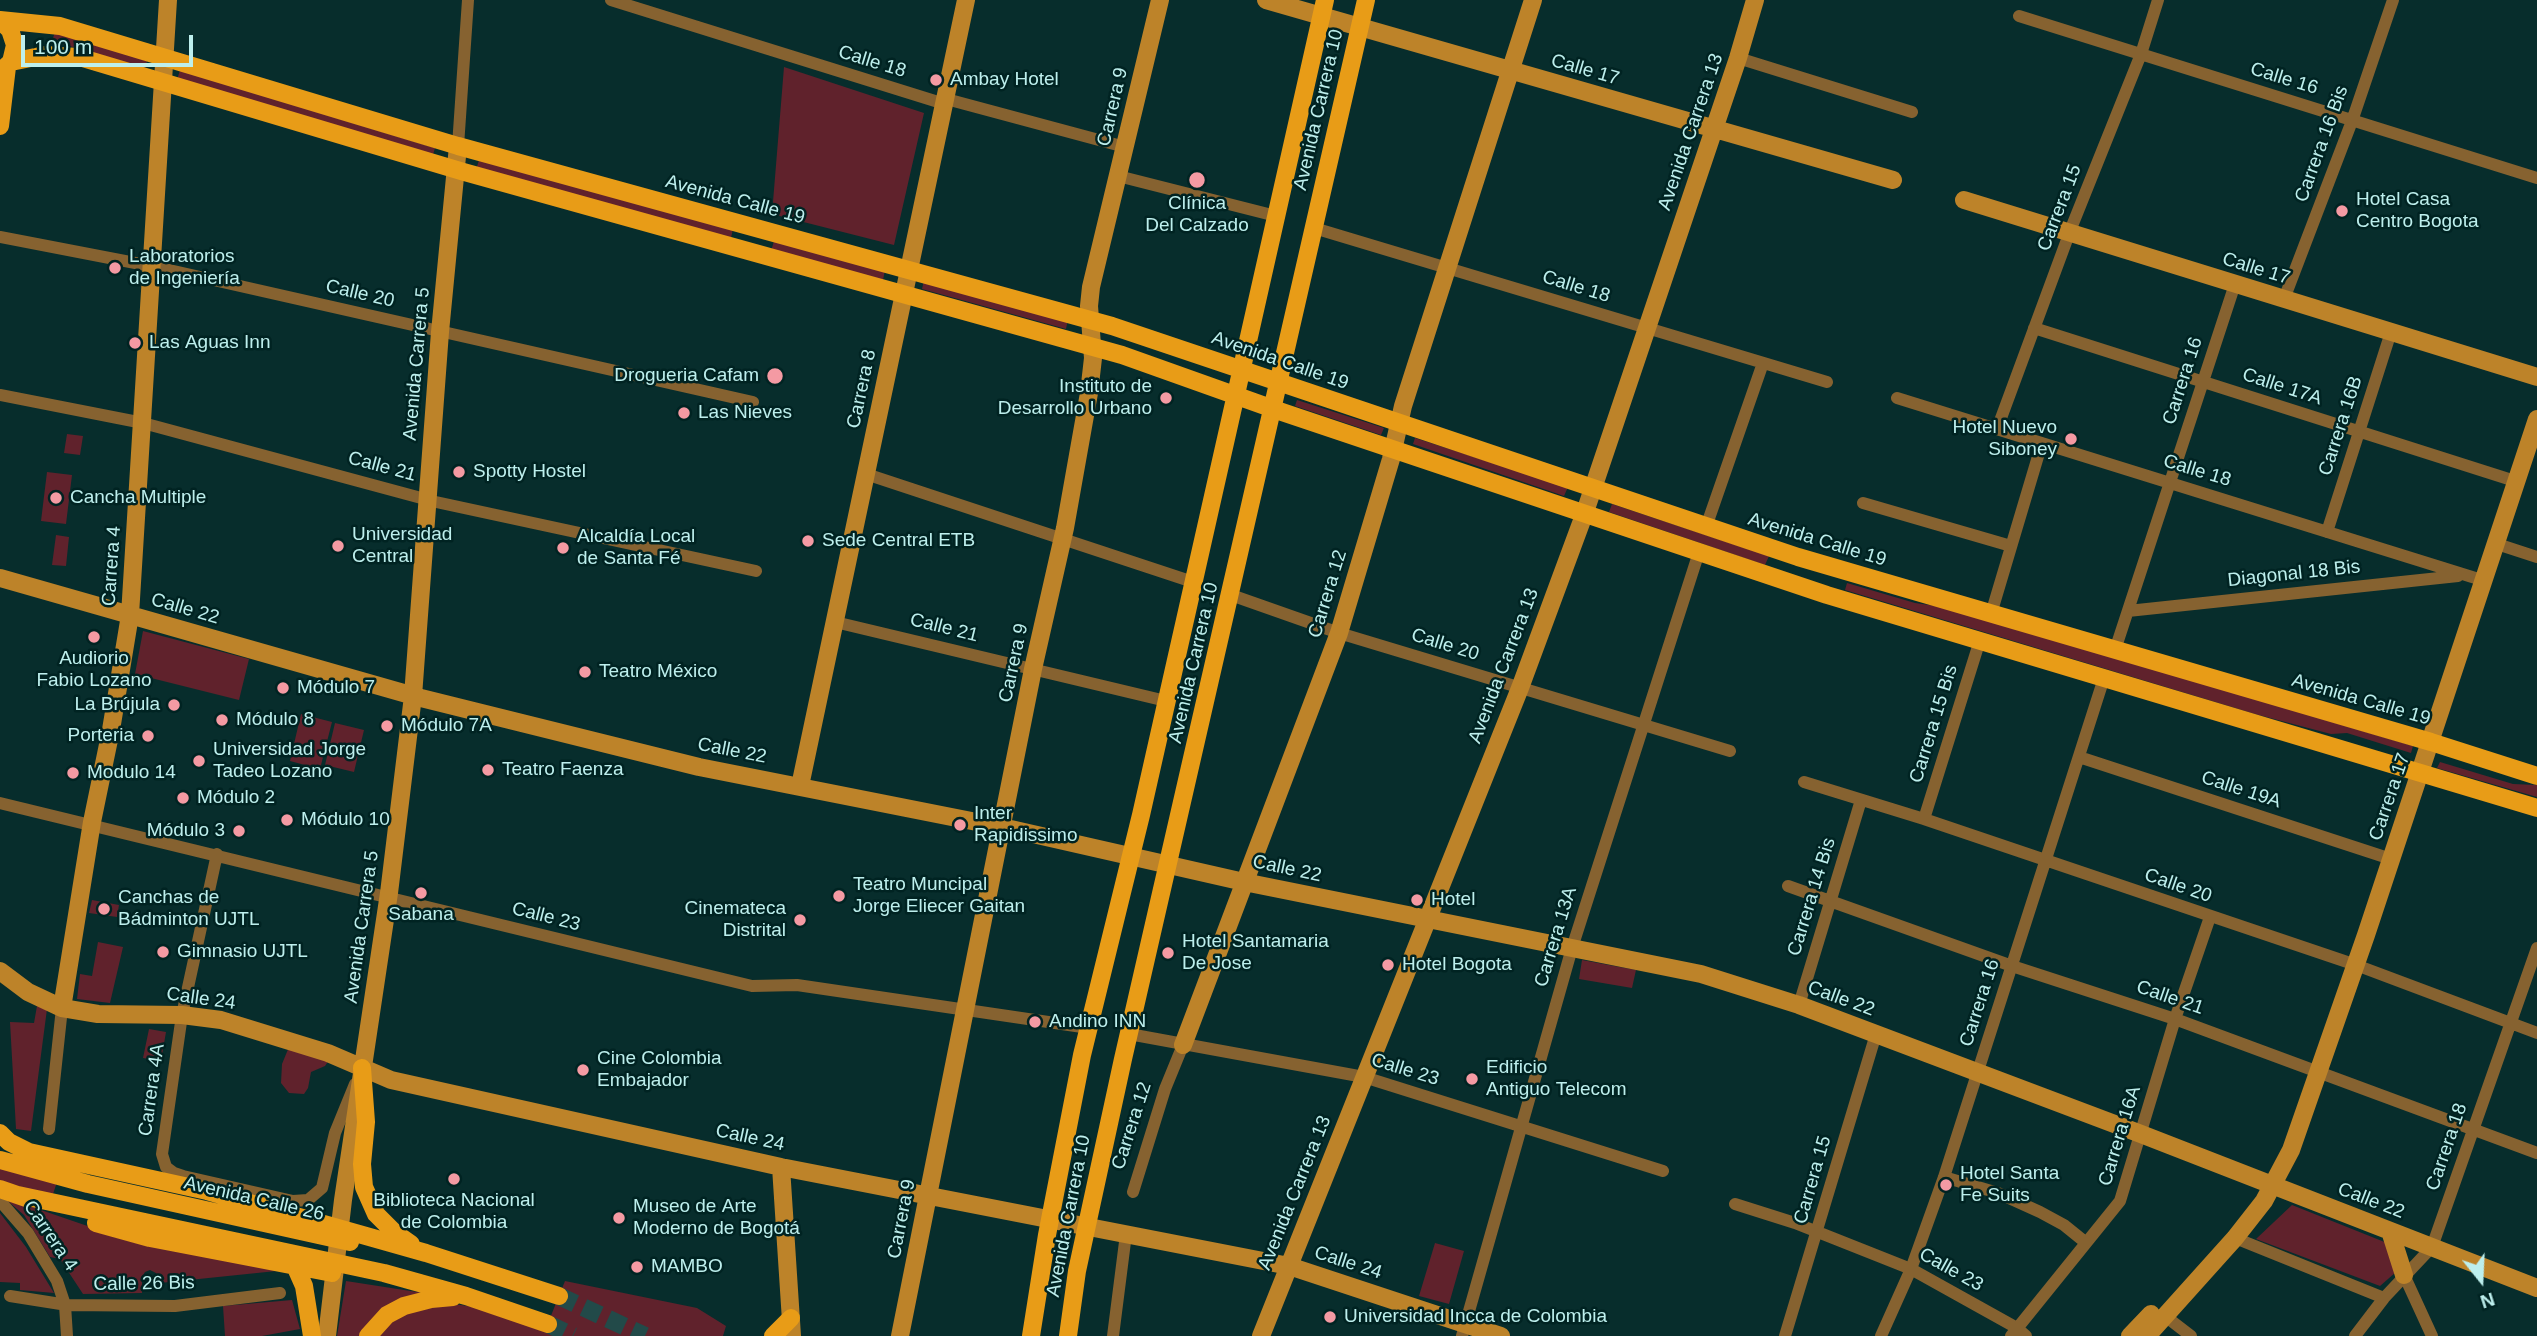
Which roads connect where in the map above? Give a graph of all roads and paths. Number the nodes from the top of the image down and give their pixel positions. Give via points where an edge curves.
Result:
1 (168, 0) edge
2 (468, 0) edge
3 (611, 0) edge
4 (966, 0) edge
5 (1160, 0) edge
6 (1266, 0) edge
7 (1366, 0) edge
8 (1533, 0) edge
9 (1755, 0) edge
10 (2158, 0) edge
11 (2393, 0) edge
12 (1323, 7) edge
13 (2020, 16) dead end
14 (0, 20) edge
15 (1360, 27) junction
16 (2141, 54) junction
17 (164, 58) junction
18 (1738, 58) junction
19 (6, 67) edge
20 (1510, 70) junction
21 (163, 83) junction
22 (944, 102) junction
23 (1912, 112) dead end
24 (2352, 121) junction
25 (0, 126) edge
26 (1714, 127) junction
27 (458, 146) junction
28 (1125, 147) junction
29 (456, 170) junction
30 (1118, 176) junction
31 (2537, 178) edge
32 (1893, 180) dead end
33 (1964, 200) dead end
34 (1276, 216) junction
35 (1314, 228) junction
36 (2070, 233) junction
37 (0, 237) edge
38 (152, 267) junction
39 (1447, 268) junction
40 (909, 269) junction
41 (2235, 284) junction
42 (904, 293) junction
43 (2284, 299) junction
44 (1090, 320) junction
45 (1645, 328) junction
46 (2034, 328) junction
47 (440, 332) junction
48 (2391, 332) junction
49 (1092, 347) junction
50 (1763, 363) junction
51 (1241, 370) junction
52 (2537, 377) edge
53 (2203, 382) junction
54 (1279, 383) junction
55 (1827, 383) dead end
56 (0, 395) edge
57 (1235, 396) junction
58 (1897, 398) dead end
59 (753, 402) dead end
60 (1273, 409) junction
61 (2537, 419) edge
62 (143, 423) junction
63 (1398, 423) junction
64 (1997, 429) junction
65 (2360, 432) junction
66 (2042, 443) junction
67 (1393, 450) junction
68 (866, 474) junction
69 (2518, 482) junction
70 (2170, 483) junction
71 (1593, 489) junction
72 (427, 499) junction
73 (1863, 503) dead end
74 (1584, 515) junction
75 (1706, 527) junction
76 (2327, 532) junction
77 (1062, 538) junction
78 (2497, 544) junction
79 (2011, 546) junction
80 (1699, 552) junction
81 (2537, 557) edge
82 (756, 571) dead end
83 (2465, 575) junction
84 (0, 578) edge
85 (2484, 581) junction
86 (1193, 582) junction
87 (1231, 595) junction
88 (2128, 611) junction
89 (1991, 614) junction
90 (130, 615) junction
91 (835, 622) junction
92 (1339, 633) junction
93 (1980, 640) junction
94 (2115, 650) junction
95 (1033, 669) junction
96 (2104, 678) junction
97 (1520, 688) junction
98 (413, 696) junction
99 (1166, 701) junction
100 (1643, 725) junction
101 (2431, 742) junction
102 (1730, 751) dead end
103 (2079, 757) junction
104 (2420, 772) junction
105 (2537, 776) edge
106 (1804, 782) dead end
107 (800, 786) junction
108 (1861, 800) junction
109 (0, 803) edge
110 (2537, 808) edge
111 (1924, 819) junction
112 (91, 825) junction
113 (1002, 827) junction
114 (217, 854) junction
115 (1131, 855) junction
116 (2391, 859) junction
117 (2046, 860) junction
118 (1168, 864) junction
119 (1244, 882) junction
120 (1788, 886) dead end
121 (388, 897) junction
122 (1831, 901) junction
123 (2210, 917) junction
124 (1426, 920) junction
125 (1572, 948) junction
126 (2537, 948) edge
127 (2356, 965) junction
128 (2012, 966) junction
129 (0, 971) edge
130 (1799, 1005) junction
131 (62, 1008) junction
132 (966, 1008) junction
133 (182, 1015) junction
134 (2175, 1019) junction
135 (2511, 1023) junction
136 (1089, 1028) junction
137 (2537, 1033) edge
138 (1129, 1034) junction
139 (1875, 1034) junction
140 (1183, 1045) junction
141 (362, 1068) junction
142 (1978, 1073) junction
143 (2318, 1073) junction
144 (1364, 1077) junction
145 (1522, 1127) junction
146 (49, 1129) dead end
147 (2473, 1130) junction
148 (2141, 1134) junction
149 (5, 1138) edge
150 (2537, 1153) edge
151 (24, 1159) junction
152 (0, 1160) edge
153 (781, 1167) junction
154 (1663, 1171) dead end
155 (1944, 1177) junction
156 (2274, 1185) junction
157 (0, 1189) edge
158 (1133, 1192) dead end
159 (928, 1196) junction
160 (0, 1201) edge
161 (1735, 1203) dead end
162 (1051, 1220) junction
163 (1087, 1227) junction
164 (1818, 1231) junction
165 (2390, 1231) junction
166 (1126, 1234) junction
167 (2235, 1238) junction
168 (2085, 1242) junction
169 (2432, 1247) junction
170 (426, 1253) junction
171 (1289, 1266) junction
172 (1911, 1269) junction
173 (2404, 1275) junction
174 (500, 1277) junction
175 (2537, 1288) edge
176 (280, 1293) dead end
177 (10, 1296) dead end
178 (466, 1296) junction
179 (559, 1296) tunnel mouth
180 (2384, 1298) junction
181 (65, 1305) junction
182 (2165, 1316) junction
183 (548, 1324) tunnel mouth
184 (792, 1327) edge
185 (1464, 1330) edge
186 (2018, 1333) edge
187 (67, 1336) edge
188 (312, 1336) edge
189 (327, 1336) edge
190 (368, 1336) edge
191 (773, 1336) edge
192 (900, 1336) edge
193 (1031, 1336) edge
194 (1068, 1336) edge
195 (1113, 1336) edge
196 (1262, 1336) edge
197 (1501, 1336) edge
198 (1785, 1336) edge
199 (1881, 1336) edge
200 (2130, 1336) edge
201 (2147, 1336) edge
202 (2191, 1336) edge
203 (2355, 1336) edge
204 (2432, 1336) edge

1 - 17 street, Carrera 4
2 - 27 street
3 - 22 street, Calle 18
4 - 22 street, Carrera 8
5 - 28 street, Carrera 9
6 - 12 street, Calle 17
7 - 15 main road, Avenida Carrera 10
8 - 20 street, Carrera 12
9 - 18 street, Avenida Carrera 13
10 - 16 street, Carrera 15
11 - 24 street, Carrera 16 Bis
12 - 15 street, Calle 17
12 - 34 main road, Avenida Carrera 10
13 - 16 street, Calle 16
14 - 17 main road, Avenida Calle 19 via 60,26
14 - 19 main road via 14,40 15,50
15 - 20 street, Calle 17
15 - 35 main road, Avenida Carrera 10
16 - 24 street, Calle 16
16 - 36 street, Carrera 15
17 - 21 street, Carrera 4
17 - 27 main road, Avenida Calle 19
18 - 23 street
18 - 26 street, Avenida Carrera 13
19 - 21 main road via 45,55 67,55
19 - 25 main road
20 - 26 street, Calle 17
20 - 39 street, Carrera 12
21 - 29 main road
21 - 38 street, Carrera 4
22 - 28 street, Calle 18
22 - 40 street, Carrera 8
24 - 31 street, Calle 16
24 - 43 street, Carrera 16 Bis
26 - 32 street, Calle 17
26 - 45 street, Avenida Carrera 13
27 - 29 street, Avenida Carrera 5
27 - 40 main road, Avenida Calle 19
28 - 30 street, Carrera 9
29 - 42 main road
29 - 47 street, Avenida Carrera 5
30 - 34 street
30 - 44 street, Carrera 9 via 1091,287
33 - 36 street, Calle 17
34 - 51 main road, Avenida Carrera 10
35 - 39 street, Calle 18
35 - 54 main road, Avenida Carrera 10
36 - 41 street, Calle 17
36 - 46 street, Carrera 15
37 - 38 street, Calle 20
38 - 47 street, Calle 20
38 - 62 street, Carrera 4
39 - 45 street, Calle 18
39 - 63 street, Carrera 12
40 - 42 street, Carrera 8
40 - 44 main road, Avenida Calle 19
41 - 43 street, Calle 17
41 - 53 street, Carrera 16
42 - 49 main road
42 - 68 street, Carrera 8
43 - 48 street, Calle 17
44 - 49 street, Carrera 9
44 - 51 main road, Avenida Calle 19
45 - 50 street, Calle 18
45 - 71 street, Avenida Carrera 13
46 - 53 street, Calle 17A
46 - 64 street, Carrera 15
47 - 59 street, Calle 20
47 - 72 street, Avenida Carrera 5
48 - 52 street, Calle 17
48 - 65 street, Carrera 16B
49 - 57 main road
49 - 77 street, Carrera 9 via 1089,393
50 - 55 street, Calle 18
50 - 75 street
51 - 54 main road, Avenida Calle 19
51 - 57 main road, Avenida Carrera 10
53 - 65 street, Calle 17A
53 - 70 street, Carrera 16
54 - 60 main road, Avenida Carrera 10
54 - 63 main road, Avenida Calle 19
56 - 62 street, Calle 21
57 - 60 main road
57 - 86 main road, Avenida Carrera 10
58 - 64 street, Calle 18
60 - 67 main road
60 - 87 main road, Avenida Carrera 10
61 - 69 street, Carrera 17
62 - 72 street, Calle 21
62 - 90 street, Carrera 4
63 - 67 street, Carrera 12
63 - 71 main road, Avenida Calle 19
64 - 66 street, Calle 18
65 - 69 street, Calle 17A
65 - 76 street, Carrera 16B
66 - 70 street, Calle 18
66 - 79 street
67 - 74 main road
67 - 92 street, Carrera 12
68 - 77 street
68 - 91 street, Carrera 8
69 - 78 street, Carrera 17
70 - 76 street, Calle 18
70 - 88 street, Carrera 16
71 - 74 street, Avenida Carrera 13
71 - 75 main road, Avenida Calle 19
72 - 82 street, Calle 21
72 - 98 street, Avenida Carrera 5
73 - 79 street
74 - 80 main road
74 - 97 street, Avenida Carrera 13
75 - 89 main road, Avenida Calle 19
76 - 83 street, Calle 18
77 - 86 street
77 - 95 street, Carrera 9
78 - 81 street
78 - 85 street, Carrera 17
79 - 89 street
80 - 93 main road
80 - 100 street, Carrera 13A
83 - 85 street, Calle 18
83 - 88 street, Diagonal 18 Bis
84 - 90 street, Calle 22
85 - 101 street, Carrera 17
86 - 99 main road, Avenida Carrera 10
87 - 92 street, Calle 20
87 - 118 main road, Avenida Carrera 10
88 - 94 street, Carrera 16
89 - 94 main road, Avenida Calle 19
90 - 98 street, Calle 22
90 - 112 street, Carrera 4
91 - 95 street, Calle 21
91 - 107 street, Carrera 8
92 - 97 street, Calle 20
92 - 119 street, Carrera 12
93 - 96 main road
93 - 111 street, Carrera 15 Bis
94 - 101 main road, Avenida Calle 19
95 - 99 street, Calle 21
95 - 113 street, Carrera 9
96 - 103 street, Carrera 16
96 - 104 main road
97 - 100 street, Calle 20
97 - 124 street, Avenida Carrera 13
98 - 107 street, Calle 22 via 699,767
98 - 121 street, Avenida Carrera 5
99 - 115 main road, Avenida Carrera 10
100 - 102 street, Calle 20
100 - 125 street, Carrera 13A
101 - 104 street, Carrera 17
101 - 105 main road, Avenida Calle 19
103 - 116 street, Calle 19A
103 - 117 street, Carrera 16
104 - 110 main road
104 - 116 street, Carrera 17
106 - 108 street, Calle 20
107 - 113 street, Calle 22
108 - 111 street, Calle 20
108 - 122 street, Carrera 14 Bis
109 - 112 street, Calle 23
111 - 117 street, Calle 20
112 - 114 street, Calle 23
112 - 131 street, Carrera 4
113 - 115 street, Calle 22
113 - 132 street, Carrera 9
114 - 121 street, Calle 23
114 - 133 street, Carrera 4A
115 - 118 street, Calle 22
115 - 136 main road, Avenida Carrera 10
116 - 127 street, Carrera 17
117 - 123 street, Calle 20
117 - 128 street, Carrera 16
118 - 119 street, Calle 22
118 - 138 main road, Avenida Carrera 10
119 - 124 street, Calle 22
119 - 140 street, Carrera 12
120 - 122 street, Calle 21
121 - 132 street, Calle 23 via 752,986 797,985
121 - 141 street, Avenida Carrera 5
122 - 128 street, Calle 21
122 - 130 street, Carrera 14 Bis
123 - 127 street, Calle 20
123 - 134 street, Carrera 16A
124 - 125 street, Calle 22
124 - 144 street, Avenida Carrera 13
125 - 130 street, Calle 22 via 1701,974
125 - 145 street, Carrera 13A
126 - 135 street, Carrera 18
127 - 135 street, Calle 20
127 - 143 street, Carrera 17
128 - 134 street, Calle 21
128 - 142 street, Carrera 16
129 - 131 street, Calle 24 via 28,992
130 - 139 street, Calle 22
131 - 133 street, Calle 24 via 98,1014
131 - 146 street, Carrera 4
132 - 136 street, Calle 23
132 - 159 street, Carrera 9
133 - 141 street, Calle 24 via 254,1029
133 - 141 street, Carrera 4A via 162,1154 166,1167 183,1176 292,1201 314,1197 324,1182 335,1133
134 - 143 street, Calle 21
134 - 148 street, Carrera 16A
135 - 137 street, Calle 20
135 - 147 street, Carrera 18
136 - 162 main road, Avenida Carrera 10
138 - 140 street, Calle 23
138 - 163 main road, Avenida Carrera 10
139 - 142 street, Calle 22
139 - 164 street, Carrera 15
140 - 144 street, Calle 23
140 - 158 street, Carrera 12
141 - 153 street, Calle 24 via 391,1080
141 - 170 main road via 366,1122 362,1164 368,1199 383,1223
141 - 189 street, Avenida Carrera 5
142 - 148 street, Calle 22
142 - 155 street, Carrera 16
143 - 147 street, Calle 21
143 - 156 street, Carrera 17
144 - 145 street, Calle 23
144 - 171 street, Avenida Carrera 13
145 - 154 street, Calle 23
145 - 185 street, Carrera 13A
147 - 150 street, Calle 21
147 - 169 street, Carrera 18
148 - 156 street, Calle 22
148 - 168 street, Carrera 16A via 2120,1201
149 - 151 main road, Avenida Calle 26
151 - 152 main road, Avenida Calle 26
151 - 170 main road, Avenida Calle 26 via 207,1191
151 - 174 main road, Avenida Calle 26 via 88,1184
151 - 188 main road via 244,1210 281,1240 300,1276
153 - 159 street, Calle 24
153 - 184 street
155 - 168 street via 2030,1207
155 - 172 street, Carrera 16
156 - 165 street, Calle 22
156 - 167 street, Carrera 17
156 - 200 street, Carrera 17 via 2229,1227
157 - 178 main road via 384,1273
159 - 162 street, Calle 24
159 - 192 street, Carrera 9
160 - 181 street, Carrera 4 via 39,1250
161 - 164 street, Calle 23
162 - 163 street, Calle 24
162 - 193 main road, Avenida Carrera 10
163 - 166 street, Calle 24
163 - 194 main road, Avenida Carrera 10
164 - 172 street, Calle 23
164 - 198 street, Carrera 15
165 - 169 street, Calle 22
165 - 173 street
166 - 171 street, Calle 24
166 - 195 street
167 - 180 street
167 - 182 street, Carrera 17
168 - 186 street, Carrera 16A
169 - 173 street, Carrera 18
169 - 175 street, Calle 22
170 - 174 main road, Avenida Calle 26
171 - 185 street, Calle 24
171 - 196 street, Avenida Carrera 13
172 - 186 street, Calle 23
172 - 199 street, Carrera 16
173 - 180 street, Carrera 18
173 - 204 street
174 - 179 main road, Avenida Calle 26
176 - 181 street, Calle 26 Bis via 175,1306
177 - 181 street, Calle 26 Bis
178 - 183 main road
178 - 190 main road via 404,1306 387,1315
180 - 203 street, Carrera 18
181 - 187 street, Carrera 4
182 - 201 street, Carrera 17
182 - 202 street
184 - 191 main road
185 - 197 street, Calle 24

